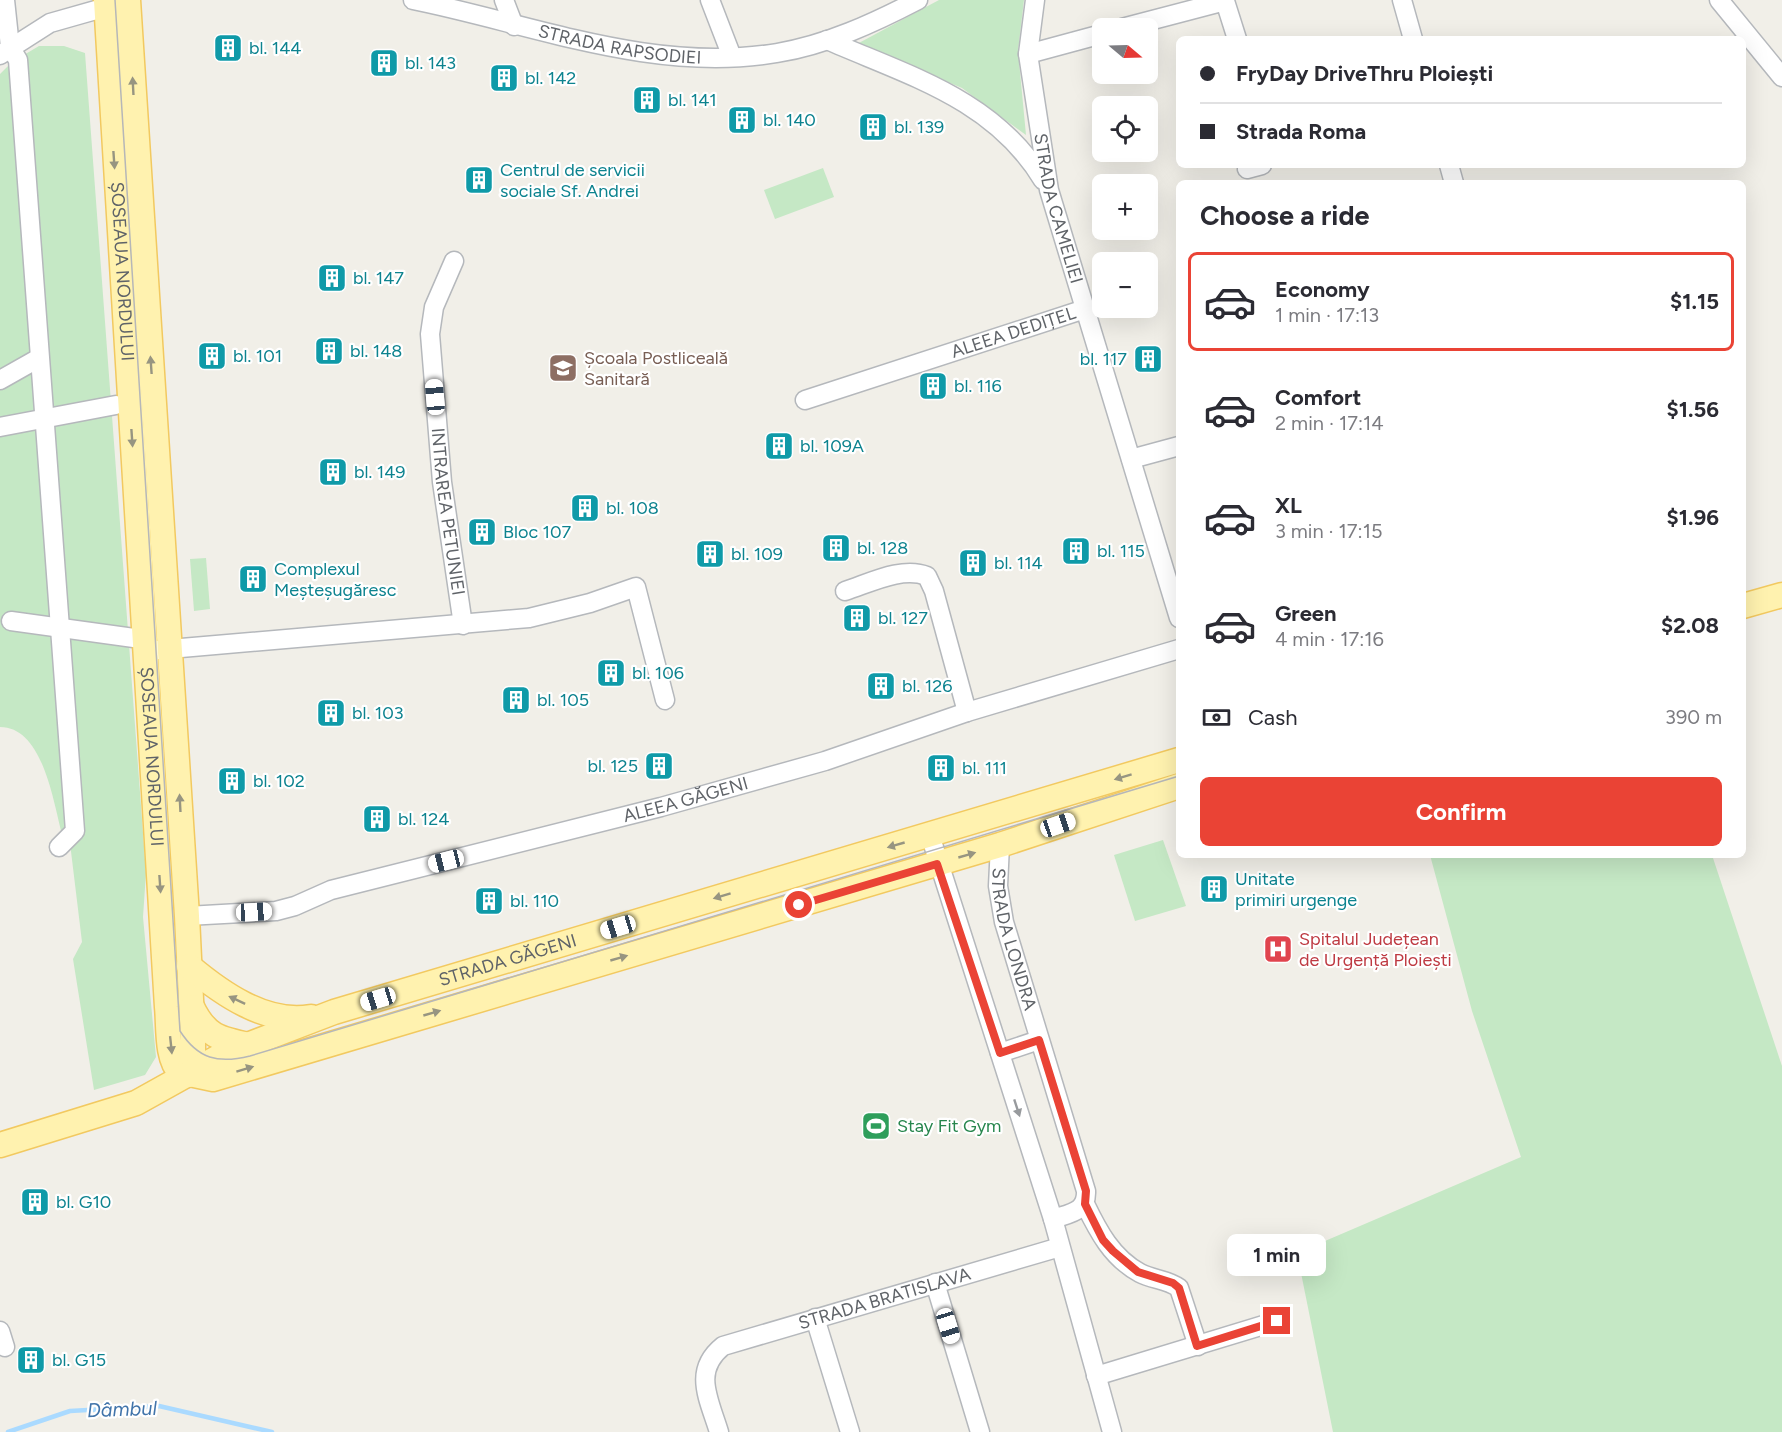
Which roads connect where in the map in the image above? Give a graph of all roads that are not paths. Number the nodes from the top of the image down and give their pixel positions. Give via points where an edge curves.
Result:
1 (5, 0) edge
2 (133, 0) edge
3 (413, 0) edge
4 (504, 0) edge
5 (710, 0) edge
6 (918, 0) edge
7 (1035, 0) edge
8 (1402, 0) edge
9 (1719, 0) edge
10 (117, 2) edge
11 (1158, 19) edge
12 (514, 26) junction
13 (1236, 36) edge
14 (1412, 36) edge
15 (1092, 37) edge
16 (827, 40) junction
17 (5, 51) edge
18 (1028, 54) junction
19 (732, 57) junction
20 (1782, 77) edge
21 (1049, 190) junction
22 (454, 261) dead end
23 (1085, 309) junction
24 (39, 358) junction
25 (0, 380) edge
26 (805, 400) dead end
27 (116, 405) dead end
28 (43, 419) junction
29 (0, 427) edge
30 (1176, 447) edge
31 (1131, 459) junction
32 (845, 591) dead end
33 (1782, 595) edge
34 (1746, 605) edge
35 (1176, 608) edge
36 (1782, 612) edge
37 (11, 621) dead end
38 (1746, 621) edge
39 (464, 625) junction
40 (59, 627) junction
41 (140, 645) junction
42 (171, 648) junction
43 (1176, 650) edge
44 (665, 700) dead end
45 (967, 712) junction
46 (1176, 761) edge
47 (1176, 787) edge
48 (930, 835) junction
49 (1000, 845) junction
50 (59, 847) dead end
51 (937, 864) junction
52 (187, 916) junction
53 (189, 966) junction
54 (192, 1006) junction
55 (334, 1012) junction
56 (1039, 1040) junction
57 (249, 1045) junction
58 (1000, 1053) junction
59 (188, 1075) junction
60 (0, 1145) edge
61 (1085, 1204) junction
62 (1053, 1219) junction
63 (1060, 1247) junction
64 (935, 1283) junction
65 (815, 1318) junction
66 (1277, 1321) dead end
67 (1197, 1346) junction
68 (1096, 1376) junction
69 (719, 1432) edge
70 (850, 1432) edge
71 (980, 1432) edge
72 (1112, 1432) edge

1 - 17 street
2 - 10 street
3 - 12 street, STRADA RAPSODIEI via 472,12
4 - 12 street
5 - 19 street
6 - 16 street, STRADA RAPSODIEI
7 - 18 street, STRADA CAMELIEI
8 - 14 street
9 - 20 street
10 - 17 street via 50,23
10 -> 41 main road, ȘOSEAUA NORDULUI
42 -> 10 main road, ȘOSEAUA NORDULUI via 180,634 174,561 164,549
11 - 13 street via 1225,1
12 - 19 street, STRADA RAPSODIEI via 684,58
15 - 18 street
16 - 19 street, STRADA RAPSODIEI via 777,53
16 - 21 street via 968,103 1021,148
17 - 24 street via 18,60
18 - 21 street, STRADA CAMELIEI
21 - 23 street, STRADA CAMELIEI
22 - 39 street, INTRAREA PETUNIEI via 434,307 429,334 442,482
23 - 26 street, ALEEA DEDIȚEL
23 - 31 street, STRADA CAMELIEI
24 - 25 street
24 - 28 street
27 - 28 street
28 - 29 street
28 - 40 street
30 - 31 street
31 - 35 street, STRADA CAMELIEI
32 - 45 street via 900,574 916,572 927,576
33 - 34 main road
36 - 38 main road
37 - 40 street
39 - 42 street
39 - 44 street via 529,618 636,587
40 - 41 street
40 - 50 street via 75,831
41 - 42 street
41 -> 59 main road, ȘOSEAUA NORDULUI via 170,1041 176,1068
52 -> 42 main road, ȘOSEAUA NORDULUI
43 - 45 street, ALEEA GĂGENI
45 - 52 street, ALEEA GĂGENI via 825,761 661,807 331,890 276,911
46 -> 48 main road, STRADA GĂGENI
47 - 49 main road, STRADA GĂGENI
48 - 51 street
48 -> 55 main road, STRADA GĂGENI
51 -> 49 main road, STRADA GĂGENI
49 - 56 street, STRADA LONDRA via 998,886 1003,913
51 - 58 street
59 -> 51 main road, STRADA GĂGENI via 213,1079
52 - 53 main road, ȘOSEAUA NORDULUI
53 - 54 main road, ȘOSEAUA NORDULUI
55 -> 53 main road via 305,1018 265,1012 226,995
54 - 57 main road via 202,1027 216,1036
54 - 59 main road, ȘOSEAUA NORDULUI via 193,1057
55 - 57 main road, STRADA GĂGENI
56 - 58 street
56 - 61 street, STRADA LONDRA via 1086,1191
57 - 59 main road, STRADA GĂGENI
58 -> 62 street
59 - 60 main road, STRADA GĂGENI via 136,1103
61 - 62 street via 1081,1210
61 - 67 street, STRADA LONDRA via 1113,1251 1138,1272 1179,1288
62 - 63 street
63 - 64 street, STRADA BRATISLAVA
63 - 68 street
64 - 65 street, STRADA BRATISLAVA
64 - 71 street
65 - 69 street, STRADA BRATISLAVA via 723,1346 712,1356 705,1366 705,1376
65 - 70 street
66 - 67 street
67 - 68 street
68 - 72 street

